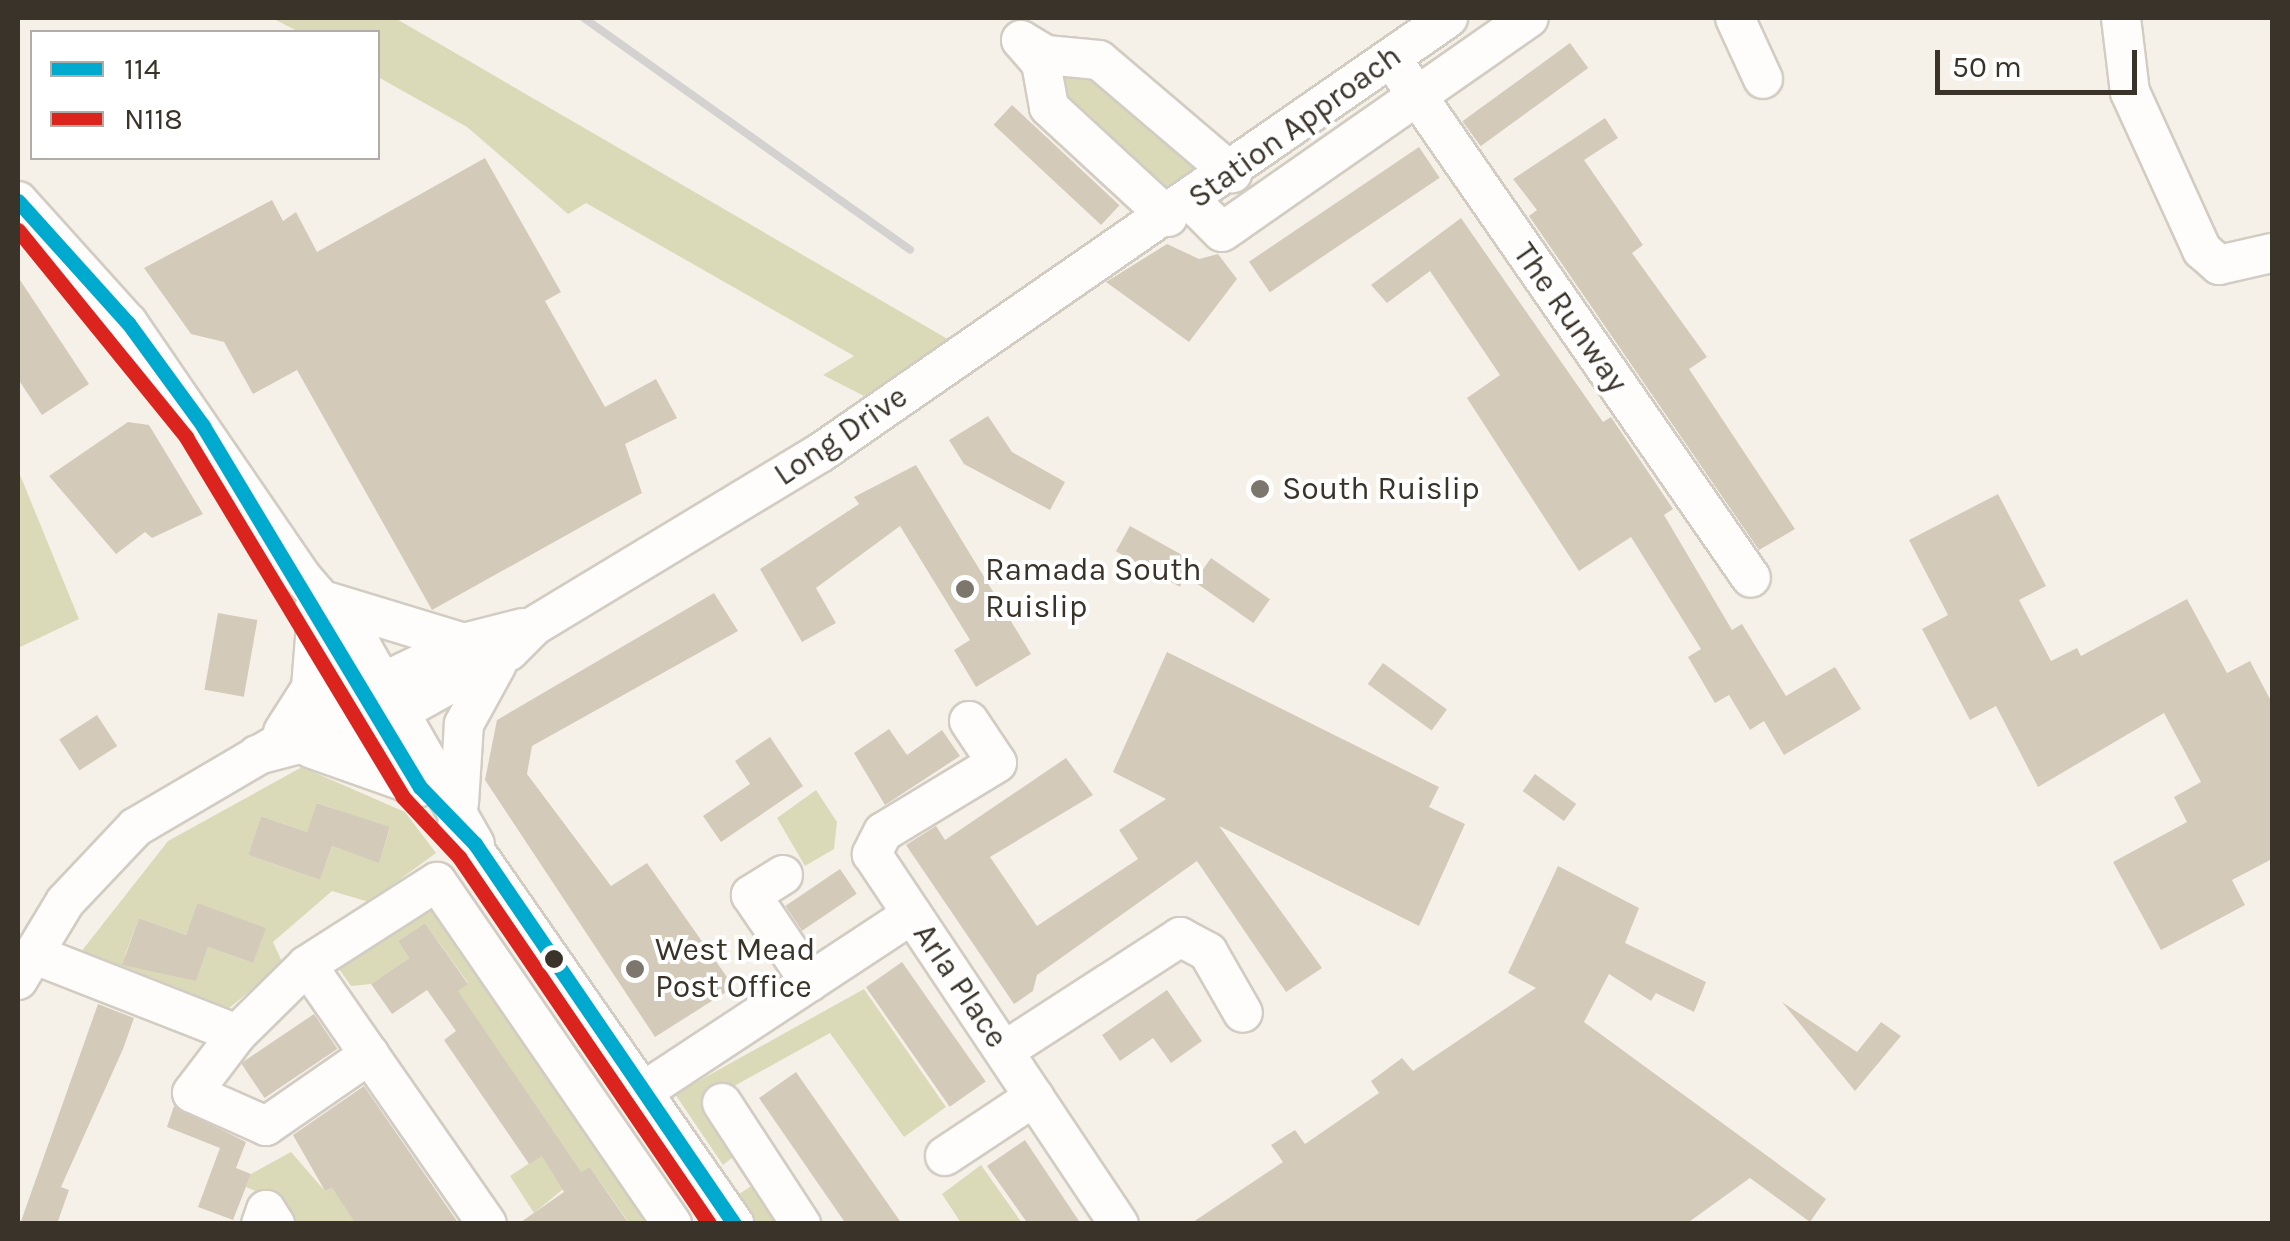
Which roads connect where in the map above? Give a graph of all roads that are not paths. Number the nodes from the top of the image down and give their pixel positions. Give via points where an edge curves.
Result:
1 (1448, 18) edge
2 (1530, 18) edge
3 (1734, 18) edge
4 (2121, 18) edge
5 (1008, 29) edge
6 (1391, 58) junction
7 (1762, 80) dead end
8 (1420, 96) junction
9 (1232, 173) junction
10 (18, 201) edge
11 (1167, 218) junction
12 (2268, 255) edge
13 (1750, 578) dead end
14 (313, 600) junction
15 (521, 638) junction
16 (464, 643) junction
17 (382, 702) junction
18 (969, 721) dead end
19 (274, 748) junction
20 (420, 787) junction
21 (459, 804) junction
22 (475, 844) junction
23 (783, 875) dead end
24 (912, 914) junction
25 (307, 966) junction
26 (26, 967) edge
27 (810, 982) junction
28 (1244, 1013) dead end
29 (237, 1034) junction
30 (1004, 1051) junction
31 (370, 1054) junction
32 (644, 1091) junction
33 (1034, 1097) junction
34 (722, 1103) dead end
35 (945, 1156) dead end
36 (759, 1160) junction
37 (724, 1213) edge
38 (261, 1224) edge
39 (275, 1224) edge
40 (487, 1224) edge
41 (672, 1224) edge
42 (801, 1224) edge
43 (1119, 1224) edge

1 - 6 street, Station Approach
2 - 8 street
3 - 7 street
4 - 12 street via 2130,92 2202,250 2219,265
5 - 9 street via 1046,55 1099,60
5 - 11 street via 1041,63 1049,107
6 - 8 street, The Runway
6 - 9 street, Station Approach
8 - 11 street via 1222,232
8 - 13 street, The Runway
9 - 11 street, Station Approach
10 - 14 street via 159,365
11 - 15 street, Long Drive via 820,453
14 - 16 street via 400,631
14 - 17 street
14 - 19 street via 308,699
15 - 16 street, Long Drive
15 - 17 street, Long Drive
15 - 21 street via 467,714
16 - 17 street, Long Drive
17 - 19 street, Long Drive
17 - 20 street
17 - 21 street
18 - 24 street via 996,764 874,841 872,854
19 - 20 street via 338,753
19 - 26 street, Long Drive via 136,826 64,902
20 - 22 street
21 - 22 street
22 - 32 street
23 - 27 street via 751,895
24 - 27 street, Arla Place
24 - 30 street, Arla Place
25 - 29 street
25 - 31 street
25 - 41 street via 437,882
26 - 29 street
27 - 32 street, Arla Place
28 - 30 street via 1208,952 1180,937
29 - 31 street via 192,1093 266,1126
30 - 33 street, Arla Place
31 - 40 street
32 - 37 street
33 - 35 street
33 - 43 street, Arla Place
34 - 36 street
36 - 37 street
36 - 42 street
38 - 39 street via 266,1210

